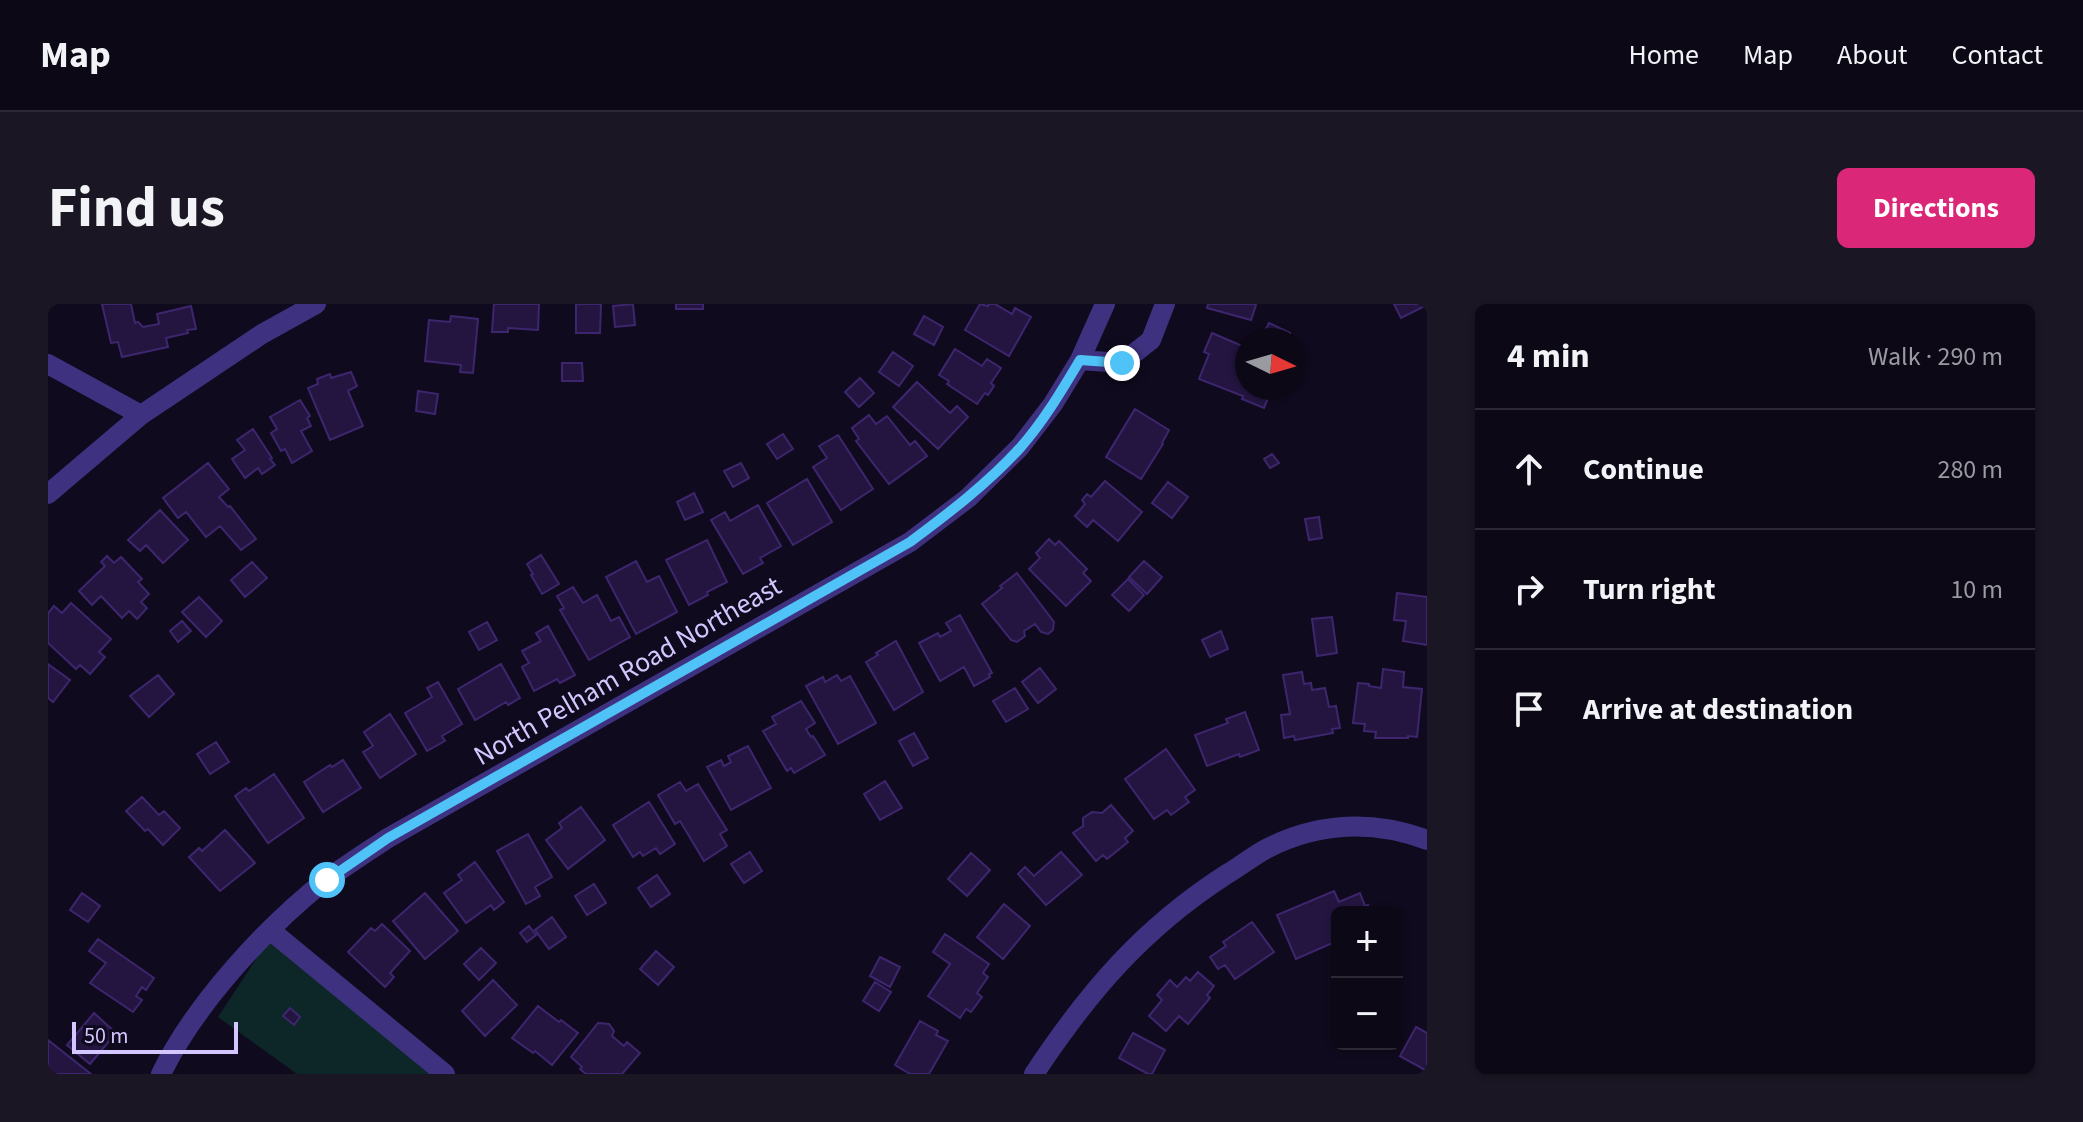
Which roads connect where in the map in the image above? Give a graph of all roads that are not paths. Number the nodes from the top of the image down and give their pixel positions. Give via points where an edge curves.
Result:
1 (316, 304) edge
2 (1105, 304) edge
3 (1165, 304) edge
4 (1080, 360) junction
5 (48, 364) edge
6 (141, 415) junction
7 (48, 494) edge
8 (1427, 840) edge
9 (270, 930) junction
10 (161, 1074) edge
11 (445, 1074) edge
12 (1034, 1074) edge

1 - 6 street
2 - 4 street, North Pelham Road Northeast
3 - 4 street via 1151,340 1122,363
4 - 9 street, North Pelham Road Northeast via 1020,447 968,498 910,542 388,838 327,880
5 - 6 street
6 - 7 street
8 - 12 street via 1372,826 1333,827 1266,849 1196,894 1151,931 1110,972
9 - 10 street, North Pelham Road Northeast via 201,1010
9 - 11 street

